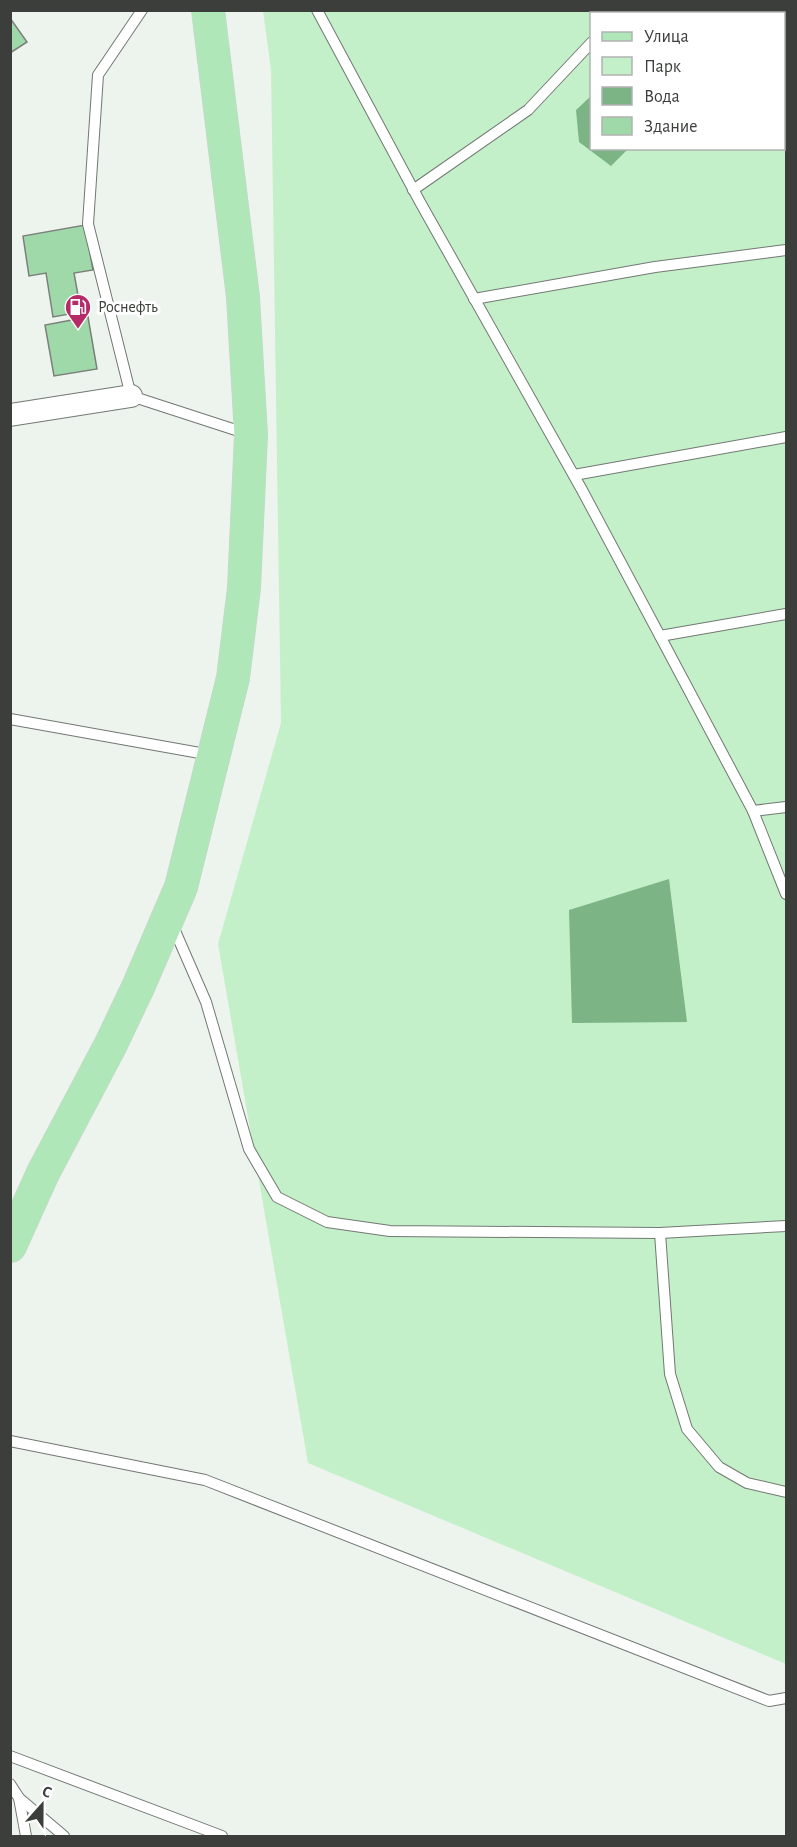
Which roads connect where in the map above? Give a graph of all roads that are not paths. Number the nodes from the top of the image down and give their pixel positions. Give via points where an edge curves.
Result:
1 (142, 10) edge
2 (208, 10) edge
3 (317, 10) edge
4 (590, 43) edge
5 (413, 190) junction
6 (786, 250) edge
7 (474, 299) junction
8 (130, 396) junction
9 (10, 415) edge
10 (251, 435) junction
11 (786, 437) edge
12 (574, 475) junction
13 (786, 614) edge
14 (660, 636) junction
15 (10, 719) edge
16 (215, 755) junction
17 (786, 807) edge
18 (753, 811) junction
19 (786, 894) edge
20 (168, 915) junction
21 (786, 1226) edge
22 (660, 1233) junction
23 (10, 1246) edge
24 (10, 1441) edge
25 (786, 1492) edge
26 (786, 1698) edge
27 (10, 1756) edge
28 (10, 1784) edge
29 (19, 1798) junction
30 (26, 1836) edge
31 (64, 1836) edge
32 (222, 1836) edge

1 - 8 lane via 98,75 88,224
2 - 10 main road via 243,297
3 - 5 lane
4 - 5 lane via 528,110
5 - 7 lane
6 - 7 lane via 656,267
7 - 12 lane
8 - 9 street
8 - 10 lane
10 - 16 main road via 244,588 233,678
11 - 12 lane
12 - 14 lane
13 - 14 lane
14 - 18 lane
15 - 16 lane
16 - 20 main road via 181,886
17 - 18 lane
18 - 19 lane
20 - 22 lane via 206,1002 249,1149 277,1197 327,1222 390,1231
20 - 23 main road via 111,1044 43,1173
21 - 22 lane
22 - 25 lane via 670,1374 687,1429 719,1467 747,1483
24 - 26 lane via 205,1480 769,1701
27 - 32 lane
28 - 29 lane
29 - 30 lane
29 - 31 lane

